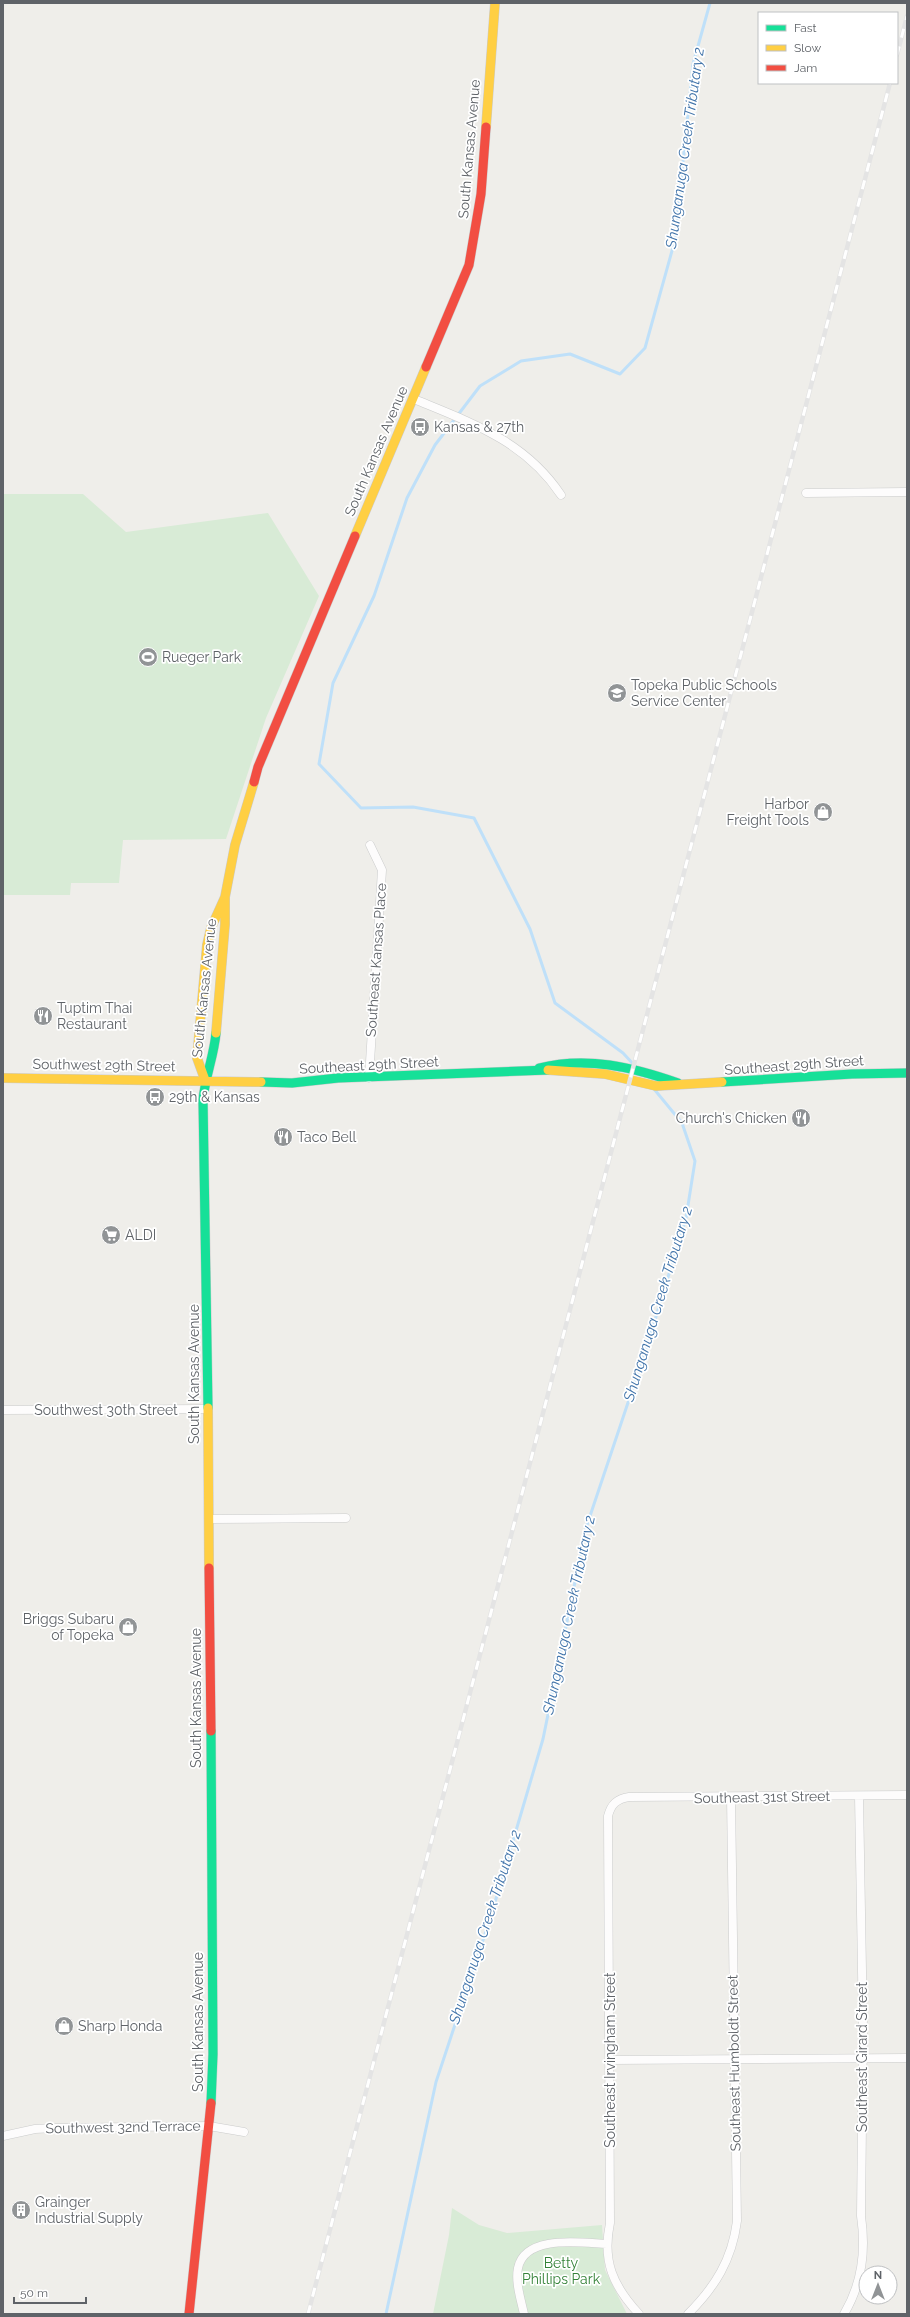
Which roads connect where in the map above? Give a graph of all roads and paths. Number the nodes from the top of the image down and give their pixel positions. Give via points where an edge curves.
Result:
1 (495, 3) edge
2 (414, 399) junction
3 (907, 492) edge
4 (806, 493) dead end
5 (562, 495) dead end
6 (370, 845) dead end
7 (225, 897) junction
8 (907, 1073) edge
9 (3, 1078) edge
10 (369, 1078) junction
11 (205, 1080) junction
12 (208, 1409) junction
13 (3, 1410) edge
14 (346, 1518) dead end
15 (209, 1519) junction
16 (907, 1795) edge
17 (859, 1796) junction
18 (731, 1797) junction
19 (618, 1800) joint
20 (907, 2058) edge
21 (734, 2059) junction
22 (862, 2059) junction
23 (610, 2060) junction
24 (209, 2126) junction
25 (244, 2132) dead end
26 (3, 2136) edge
27 (607, 2244) junction
28 (189, 2314) edge
29 (524, 2314) edge
30 (639, 2314) edge
31 (688, 2314) edge
32 (844, 2314) edge

1 - 2 main road, South Kansas Avenue via 481,194 474,246 460,289
2 - 5 street via 495,434 541,468
2 - 7 main road, South Kansas Avenue via 258,767 236,845
3 - 4 street
6 - 10 street, Southeast Kansas Place via 382,870
7 - 11 main road, South Kansas Avenue via 214,1054
7 - 11 main road, South Kansas Avenue via 211,928 204,963 197,1058
8 - 10 main road, Southeast 29th Street via 656,1086 605,1074 534,1069
9 - 11 main road, Southwest 29th Street
10 - 11 main road, Southeast 29th Street via 325,1078 292,1083 232,1083
11 - 12 main road, South Kansas Avenue via 202,1100 207,1253
12 - 13 street, Southwest 30th Street
12 - 15 main road, South Kansas Avenue
14 - 15 street
15 - 24 main road, South Kansas Avenue via 213,2054
16 - 17 street, Southeast 31st Street
17 - 18 street, Southeast 31st Street
17 - 22 street, Southeast Girard Street
18 - 19 street, Southeast 31st Street
18 - 21 street, Southeast Humboldt Street
19 - 23 street, Southeast Irvingham Street via 609,1809 608,1816
20 - 22 street
21 - 22 street
21 - 23 street
21 - 31 street, Southeast Humboldt Street via 737,2215 735,2237 724,2268 715,2284
22 - 32 street, Southeast Girard Street via 863,2256 854,2294
23 - 27 street, Southeast Irvingham Street via 610,2223
24 - 25 street, Southwest 32nd Terrace
24 - 26 street, Southwest 32nd Terrace via 55,2128 35,2129
24 - 28 main road, South Kansas Avenue
27 - 29 street via 553,2243 532,2249 524,2256 518,2268 517,2279
27 - 30 street, Southeast Irvingham Street via 614,2279 626,2300

